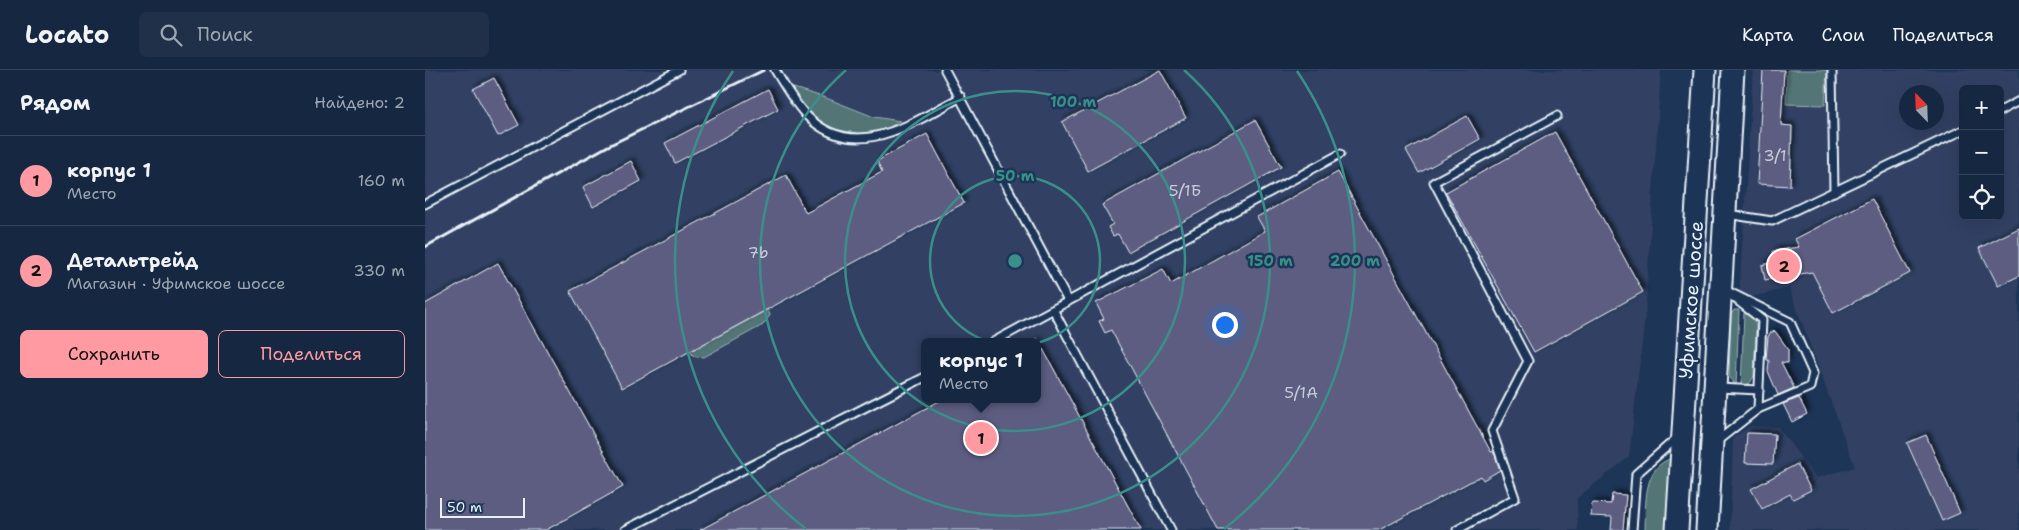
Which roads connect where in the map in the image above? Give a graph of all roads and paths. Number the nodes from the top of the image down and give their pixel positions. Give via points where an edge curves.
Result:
1 (679, 70) edge
2 (775, 70) edge
3 (945, 70) edge
4 (1705, 70) edge
5 (1733, 70) edge
6 (1832, 70) edge
7 (961, 97) junction
8 (2019, 101) edge
9 (2004, 109) edge
10 (1557, 116) dead end
11 (1959, 132) edge
12 (1340, 154) dead end
13 (1834, 192) junction
14 (425, 204) edge
15 (1720, 213) junction
16 (1720, 288) junction
17 (1069, 301) junction
18 (1054, 311) junction
19 (1001, 338) edge
20 (921, 379) edge
21 (1715, 388) junction
22 (1759, 390) junction
23 (1758, 409) junction
24 (1682, 433) junction
25 (1712, 445) junction
26 (625, 530) edge
27 (1171, 530) edge
28 (1457, 530) edge
29 (1631, 530) edge
30 (1677, 530) edge
31 (1707, 530) edge

1 - 14 lane
2 - 7 lane via 806,115 825,130 850,137 877,138 895,132
3 - 7 lane
4 - 24 main road, Уфимское шоссе
5 - 15 main road, Уфимское шоссе
6 - 13 lane
7 - 17 lane
8 - 9 lane
10 - 28 lane via 1434,182 1528,361 1492,431 1515,498
11 - 13 lane
12 - 17 lane
13 - 15 lane via 1772,221
15 - 16 main road, Уфимское шоссе
16 - 21 main road, Уфимское шоссе
16 - 22 lane via 1762,320
16 - 23 lane via 1790,322 1813,373 1810,387
17 - 18 lane
18 - 19 lane
18 - 27 lane
20 - 26 lane
21 - 22 lane
21 - 25 main road, Уфимское шоссе
22 - 23 lane
23 - 25 lane
24 - 29 lane via 1636,474
24 - 30 main road, Уфимское шоссе
25 - 31 main road, Уфимское шоссе

